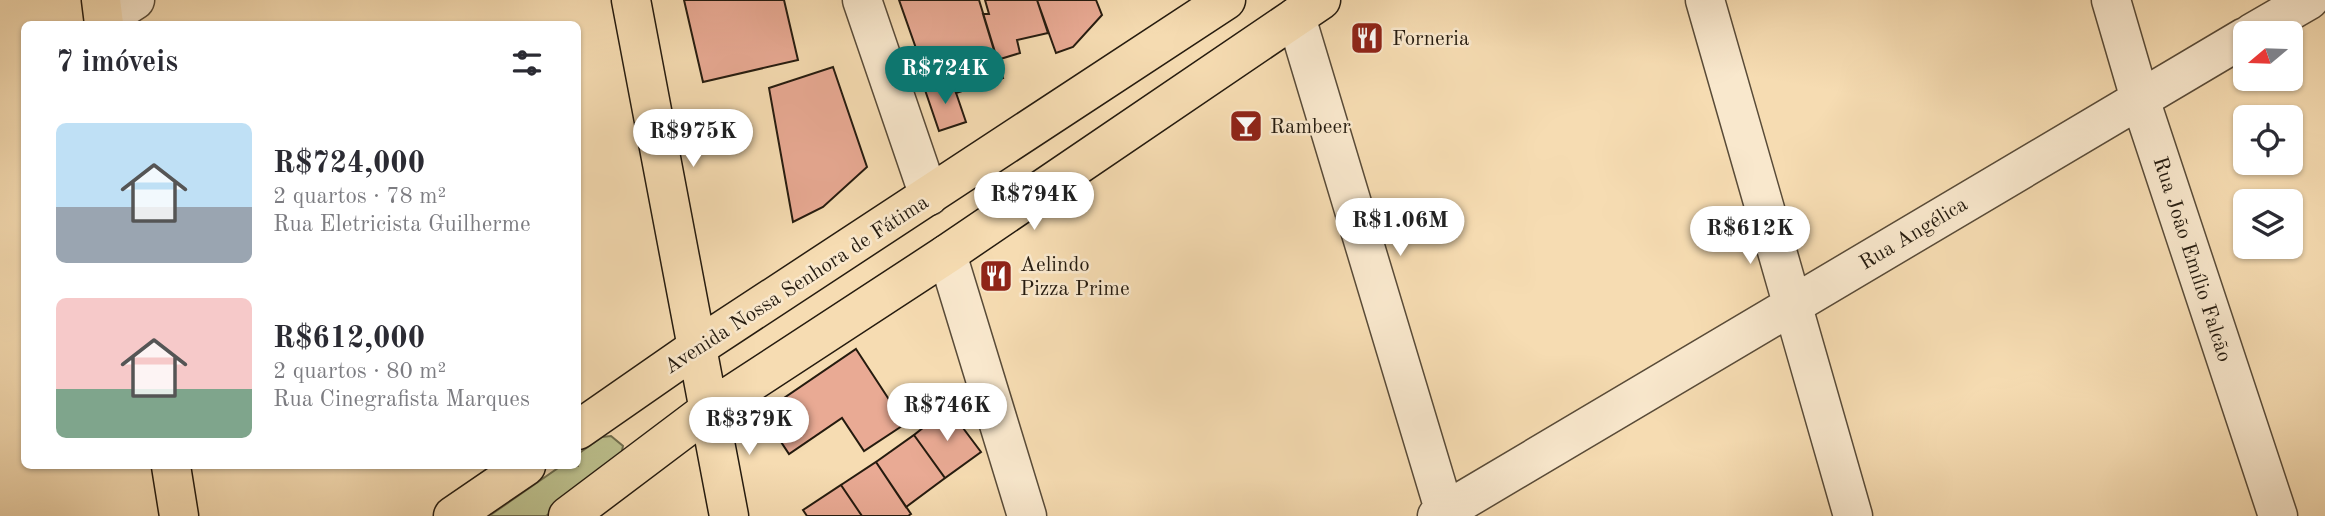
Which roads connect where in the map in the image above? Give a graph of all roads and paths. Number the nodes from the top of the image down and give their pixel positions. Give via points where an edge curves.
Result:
1 (135, 0) edge
2 (631, 0) edge
3 (862, 0) edge
4 (1226, 0) edge
5 (1705, 0) edge
6 (2111, 0) edge
7 (2309, 0) edge
8 (1309, 9) edge
9 (103, 15) edge
10 (2273, 21) edge
11 (2233, 44) edge
12 (2140, 99) junction
13 (929, 196) junction
14 (947, 254) junction
15 (1792, 304) junction
16 (696, 348) junction
17 (710, 409) junction
18 (581, 428) edge
19 (171, 469) edge
20 (522, 469) edge
21 (1443, 515) edge
22 (179, 516) edge
23 (453, 516) edge
24 (568, 516) edge
25 (729, 516) edge
26 (1027, 516) edge
27 (1853, 516) edge
28 (2278, 516) edge

1 - 9 street
2 - 16 main road
3 - 13 street
4 - 13 main road, Avenida Nossa Senhora de Fátima
5 - 15 street
6 - 12 street, Rua João Emílio Falcão
7 - 10 street
8 - 14 main road
8 - 21 street
11 - 12 street, Rua Angélica
12 - 15 street, Rua Angélica
12 - 28 street, Rua João Emílio Falcão
13 - 16 main road, Avenida Nossa Senhora de Fátima
14 - 17 main road
14 - 26 street
15 - 21 street, Rua Angélica
15 - 27 street
16 - 17 main road
16 - 18 main road, Avenida Nossa Senhora de Fátima
17 - 24 main road
17 - 25 main road
19 - 22 main road
20 - 23 main road

